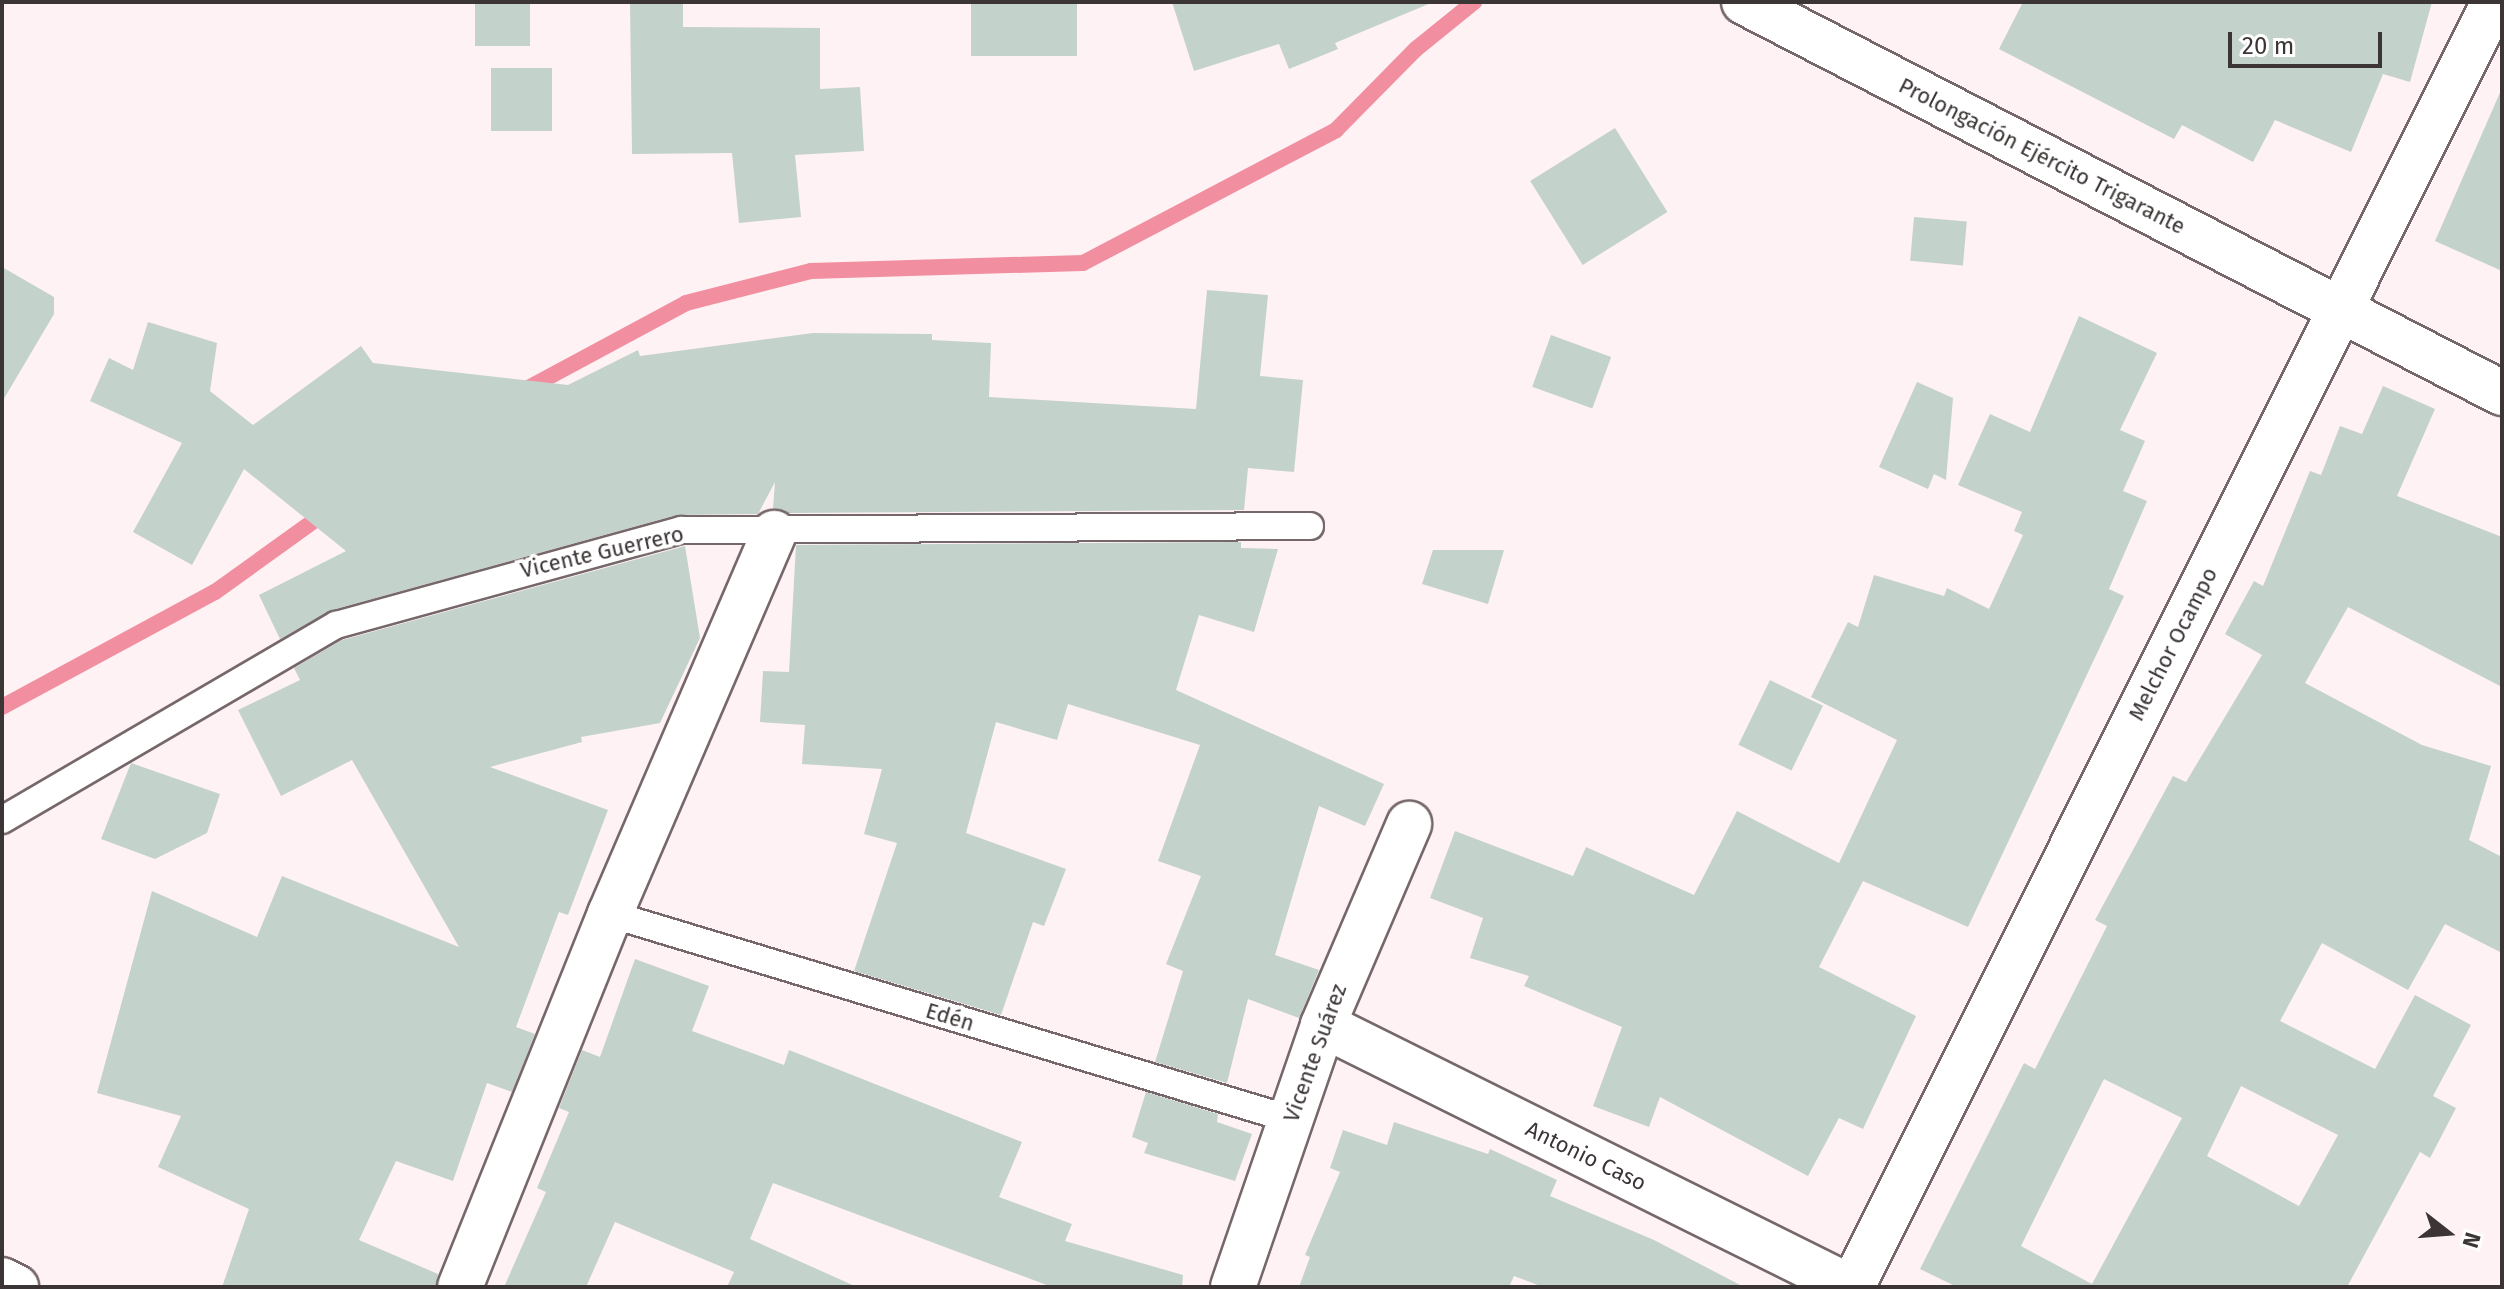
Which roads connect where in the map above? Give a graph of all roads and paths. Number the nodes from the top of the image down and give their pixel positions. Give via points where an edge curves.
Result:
1 (1744, 2) edge
2 (2494, 2) edge
3 (2340, 310) junction
4 (2502, 393) edge
5 (1310, 526) dead end
6 (774, 533) junction
7 (2, 820) edge
8 (1409, 824) dead end
9 (610, 914) junction
10 (1323, 1025) junction
11 (1290, 1119) junction
12 (2, 1280) edge
13 (16, 1287) edge
14 (460, 1287) edge
15 (1233, 1287) edge
16 (1851, 1287) edge

1 - 3 street, Prolongación Ejército Trigarante
2 - 3 street, Melchor Ocampo
3 - 4 street, Prolongación Ejército Trigarante
3 - 16 street, Melchor Ocampo
5 - 6 lane, Vicente Guerrero
6 - 7 lane, Vicente Guerrero via 681,530 336,625
6 - 9 street
8 - 10 street, Vicente Suárez
9 - 11 lane, Edén
9 - 14 street
10 - 11 street, Vicente Suárez
10 - 16 street, Antonio Caso
11 - 15 street, Vicente Suárez
12 - 13 street

